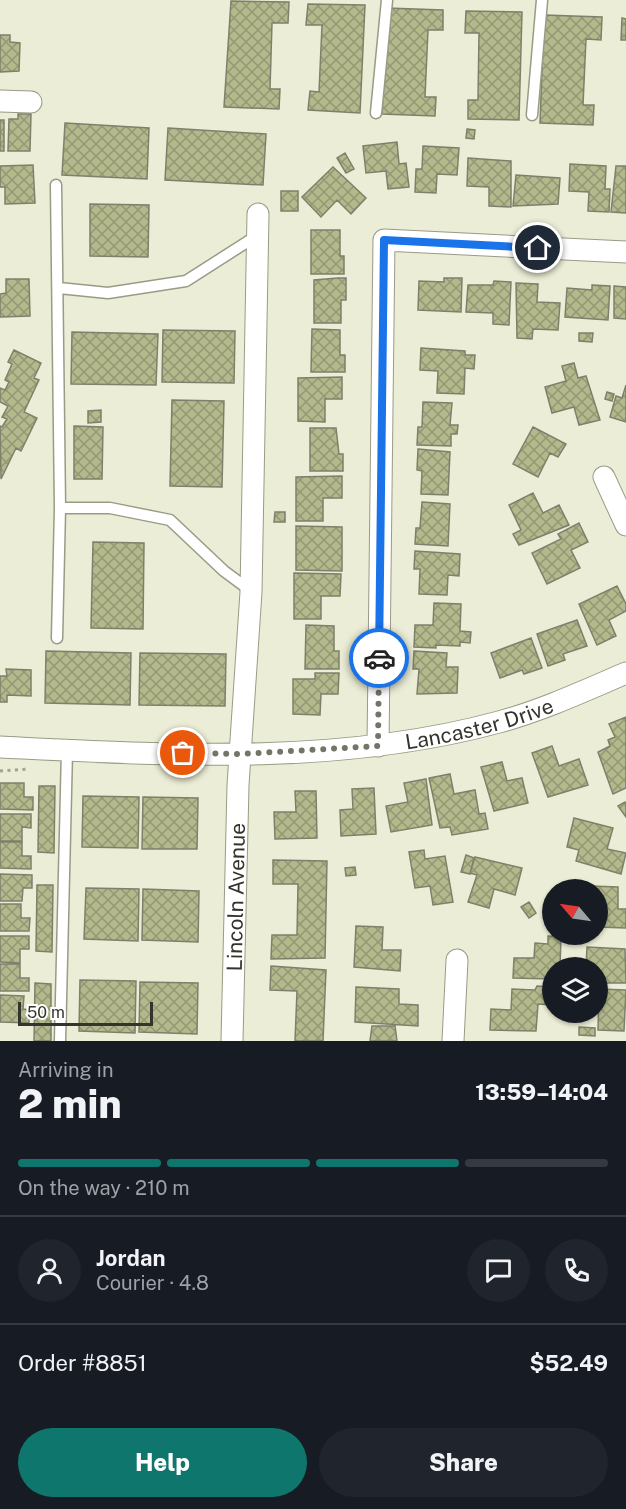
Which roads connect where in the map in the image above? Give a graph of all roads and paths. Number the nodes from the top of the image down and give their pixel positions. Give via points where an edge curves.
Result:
1 (387, 0) edge
2 (542, 0) edge
3 (0, 101) edge
4 (31, 102) dead end
5 (376, 113) dead end
6 (532, 115) dead end
7 (56, 185) dead end
8 (258, 225) joint
9 (626, 252) edge
10 (59, 288) junction
11 (604, 477) dead end
12 (60, 508) junction
13 (626, 525) edge
14 (251, 592) junction
15 (57, 638) dead end
16 (626, 673) edge
17 (378, 746) junction
18 (0, 747) edge
19 (67, 750) junction
20 (240, 754) junction
21 (457, 960) dead end
22 (60, 1041) edge
23 (232, 1041) edge
24 (453, 1041) edge

1 - 5 lane
2 - 6 lane
3 - 4 street
7 - 10 lane
8 - 10 lane via 186,281 108,293
8 - 14 street, Lincoln Avenue
9 - 17 street via 384,240
10 - 12 lane
11 - 13 street
12 - 14 lane via 110,508 170,520
12 - 15 lane
14 - 20 street, Lincoln Avenue
16 - 17 street, Lancaster Drive via 555,704 498,722
17 - 20 street, Lancaster Drive
18 - 19 street, Lancaster Drive
19 - 20 street, Lancaster Drive
19 - 22 lane
20 - 23 street, Lincoln Avenue
21 - 24 street

